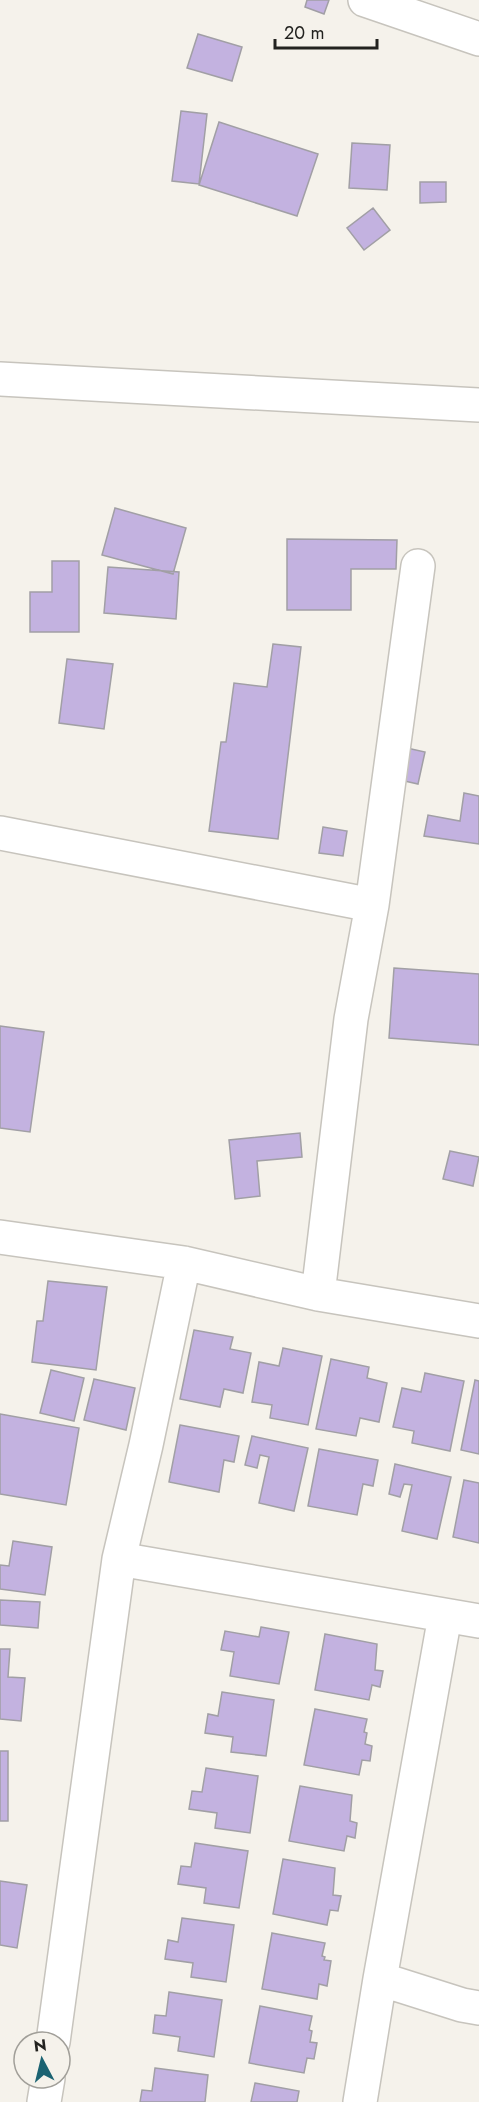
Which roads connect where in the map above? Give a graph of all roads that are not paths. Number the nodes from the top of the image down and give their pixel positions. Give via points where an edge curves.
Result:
1 (365, 0) edge
2 (479, 39) edge
3 (0, 379) edge
4 (479, 405) edge
5 (418, 566) dead end
6 (0, 833) edge
7 (372, 905) junction
8 (0, 1237) edge
9 (184, 1263) junction
10 (318, 1294) junction
11 (479, 1321) edge
12 (118, 1559) junction
13 (445, 1616) junction
14 (479, 1621) edge
15 (380, 1979) junction
16 (479, 2008) edge
17 (54, 2030) edge
18 (360, 2102) edge

1 - 2 street
3 - 4 street
5 - 7 street
6 - 7 street
7 - 10 street via 351,1019
8 - 9 street
9 - 10 street
9 - 12 street
10 - 11 street
12 - 13 street
12 - 17 street
13 - 14 street
13 - 15 street
15 - 16 street
15 - 18 street

